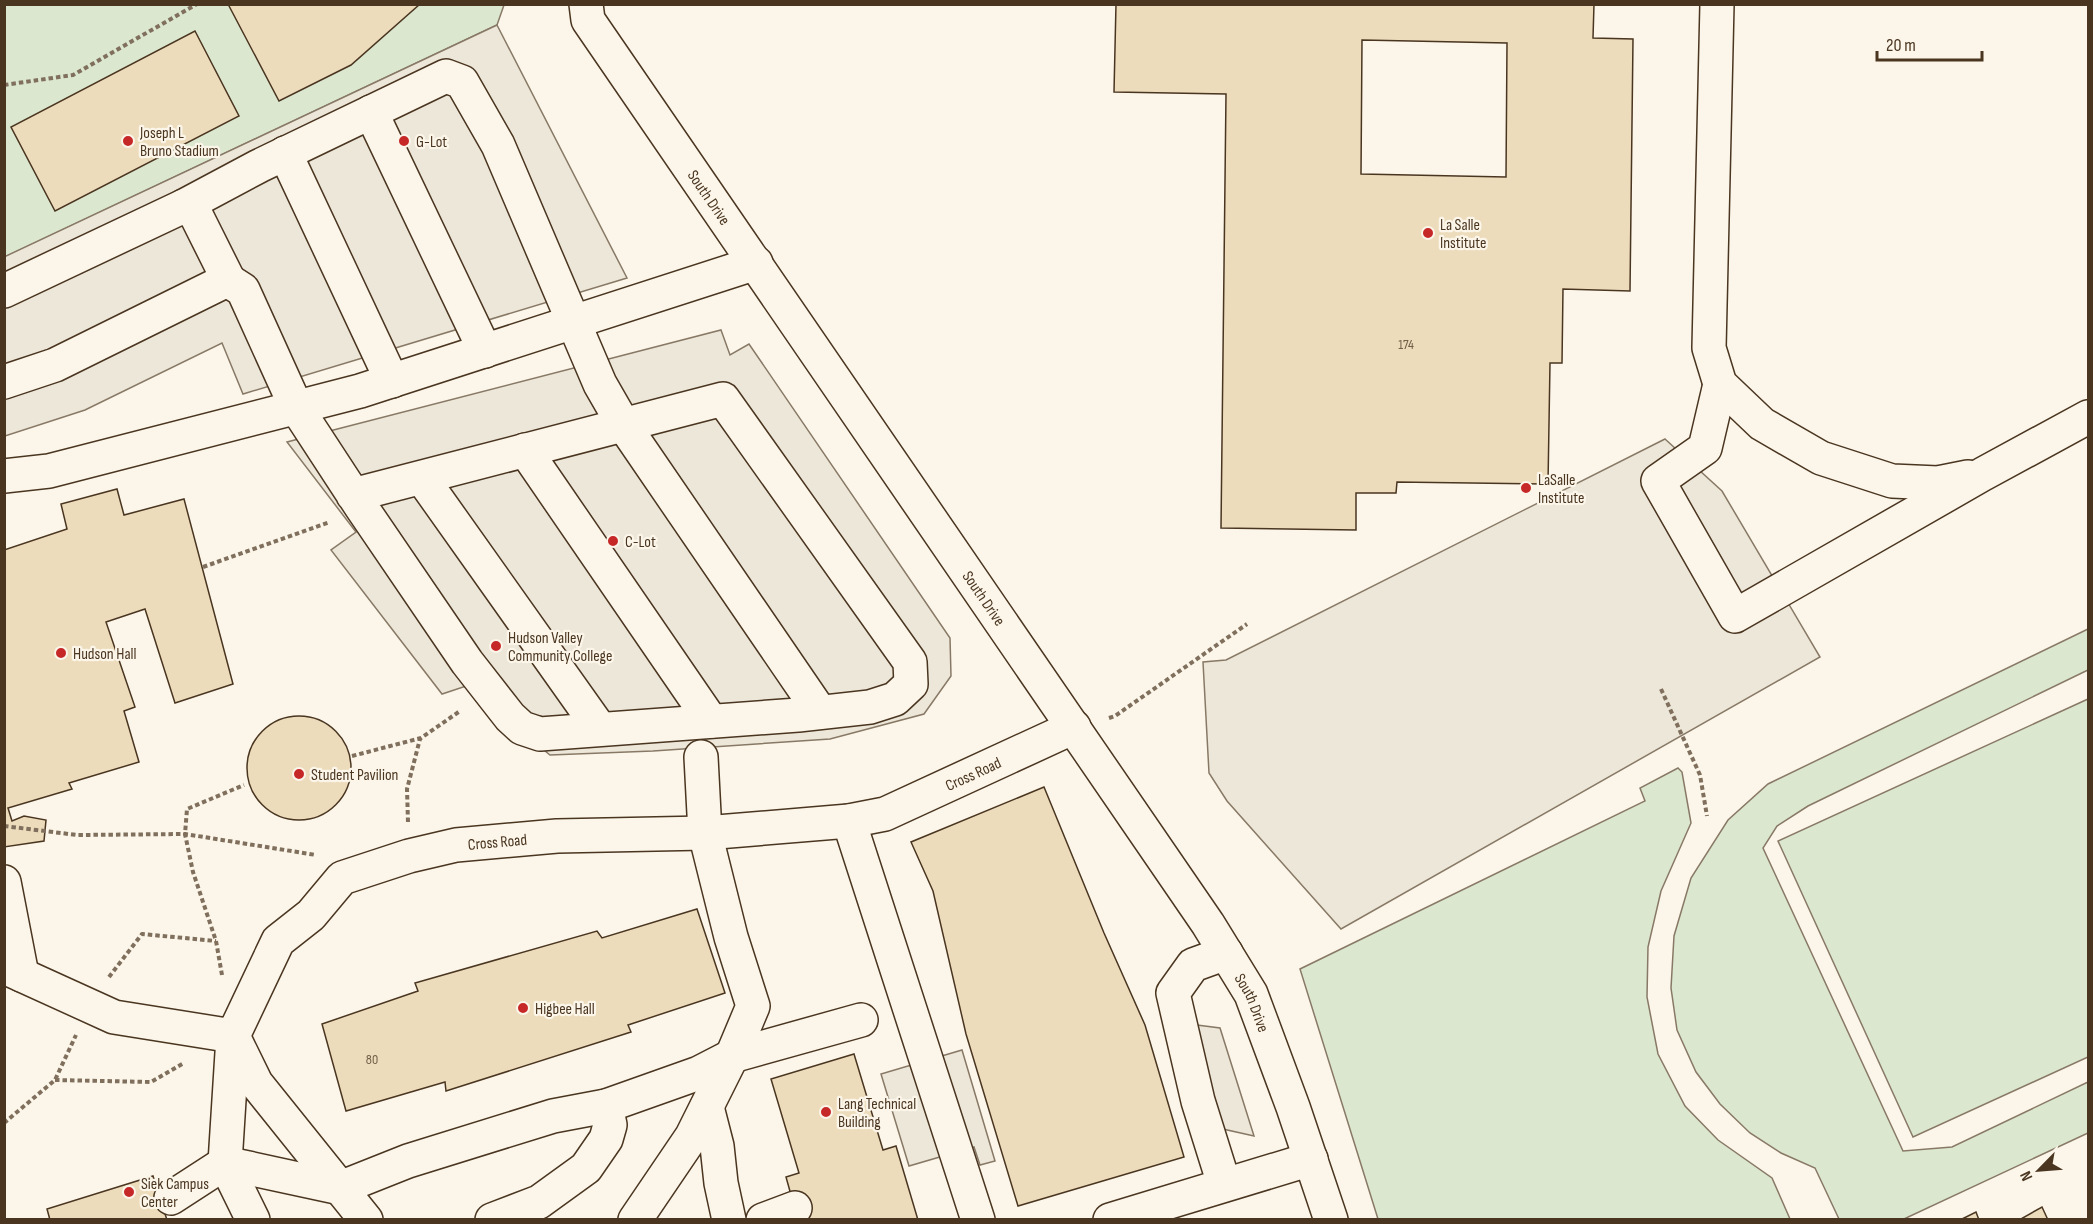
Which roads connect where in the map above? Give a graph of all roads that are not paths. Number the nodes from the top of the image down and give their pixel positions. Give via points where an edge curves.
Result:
1 (586, 4) edge
2 (1717, 4) edge
3 (371, 112) junction
4 (285, 153) junction
5 (184, 207) junction
6 (756, 263) junction
7 (229, 281) junction
8 (4, 291) edge
9 (573, 322) junction
10 (485, 351) junction
11 (392, 381) junction
12 (4, 382) edge
13 (1720, 384) junction
14 (296, 407) junction
15 (2088, 417) edge
16 (623, 424) junction
17 (525, 450) junction
18 (1983, 474) junction
19 (4, 476) edge
20 (422, 478) junction
21 (357, 502) junction
22 (820, 712) junction
23 (711, 721) junction
24 (1074, 727) junction
25 (600, 729) junction
26 (701, 757) dead end
27 (849, 821) junction
28 (705, 833) junction
29 (4, 882) edge
30 (1226, 953) junction
31 (13, 971) edge
32 (861, 1020) dead end
33 (233, 1036) junction
34 (732, 1056) junction
35 (606, 1106) junction
36 (707, 1107) junction
37 (1311, 1159) junction
38 (225, 1163) junction
39 (1224, 1184) junction
40 (340, 1188) junction
41 (171, 1198) dead end
42 (795, 1208) dead end
43 (1185, 1208) edge
44 (638, 1219) edge
45 (253, 1220) edge
46 (366, 1220) edge
47 (492, 1220) edge
48 (729, 1220) edge
49 (763, 1220) edge
50 (978, 1220) edge
51 (1110, 1220) edge
52 (1330, 1220) edge

1 - 6 street, South Drive via 588,20
2 - 13 street via 1709,348
3 - 4 street
3 - 9 street via 446,76 462,82 498,145
3 - 10 street
4 - 5 street
4 - 11 street
5 - 7 street via 194,211
5 - 8 street
6 - 9 street
6 - 24 street, South Drive
7 - 12 street via 55,365
7 - 14 street via 243,290
9 - 10 street
9 - 16 street via 600,384
10 - 11 street
11 - 14 street
13 - 18 street via 1762,424 1821,458 1892,481 1938,483
13 - 18 street via 1705,448 1658,481 1735,616
14 - 19 street via 50,471
14 - 21 street
15 - 18 street
16 - 17 street
16 - 22 street
16 - 22 street via 723,399 910,662 911,684 895,699 870,707
17 - 20 street
17 - 23 street
20 - 21 street
20 - 25 street
21 - 25 street via 467,662 510,717 522,728 540,734
22 - 23 street
23 - 25 street
24 - 27 street, Cross Road via 885,814
24 - 30 street, South Drive
26 - 28 street
27 - 28 street, Cross Road
27 - 50 street
28 - 33 street, Cross Road via 557,836 456,845 342,878 311,915 278,941
28 - 34 street via 753,1006
29 - 31 street
30 - 37 street, South Drive via 1251,994
30 - 39 street via 1193,964 1173,993 1198,1101
31 - 33 street via 114,1017
32 - 34 street
33 - 38 street
33 - 40 street via 256,1083
34 - 35 street via 699,1073
34 - 36 street
35 - 40 street via 553,1116 408,1161
35 - 47 street via 610,1125 606,1139 586,1168 539,1202
36 - 44 street
36 - 48 street
37 - 39 street
37 - 52 street, South Drive
38 - 40 street
38 - 41 street
38 - 45 street
39 - 43 street
40 - 46 street
42 - 49 street
43 - 51 street

